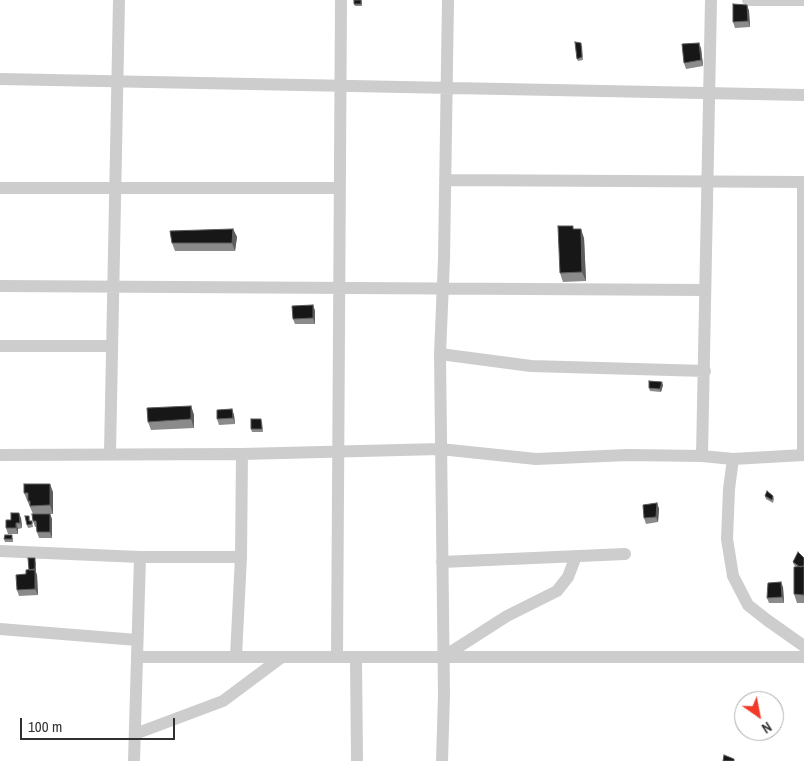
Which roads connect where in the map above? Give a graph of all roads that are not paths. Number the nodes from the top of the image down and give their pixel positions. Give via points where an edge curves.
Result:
1 (119, 0) edge
2 (341, 0) edge
3 (448, 0) edge
4 (711, 0) edge
5 (748, 0) edge
6 (804, 0) edge
7 (0, 79) edge
8 (118, 81) junction
9 (340, 86) junction
10 (446, 89) junction
11 (710, 94) junction
12 (804, 95) edge
13 (445, 180) junction
14 (708, 182) junction
15 (804, 182) edge
16 (115, 187) junction
17 (0, 188) edge
18 (339, 188) junction
19 (0, 286) edge
20 (113, 286) junction
21 (338, 288) junction
22 (443, 288) junction
23 (705, 290) junction
24 (0, 346) edge
25 (112, 346) junction
26 (440, 354) junction
27 (705, 371) junction
28 (440, 449) junction
29 (337, 451) junction
30 (110, 454) junction
31 (242, 454) junction
32 (0, 455) edge
33 (804, 455) edge
34 (702, 456) junction
35 (733, 459) junction
36 (0, 551) edge
37 (625, 554) dead end
38 (576, 556) junction
39 (140, 557) junction
40 (241, 557) junction
41 (442, 562) junction
42 (0, 629) edge
43 (137, 640) junction
44 (804, 646) edge
45 (236, 656) junction
46 (137, 657) junction
47 (282, 657) junction
48 (337, 657) junction
49 (443, 657) junction
50 (804, 657) edge
51 (356, 658) junction
52 (135, 734) junction
53 (134, 761) edge
54 (357, 761) edge
55 (442, 761) edge

1 - 8 street
2 - 9 street
3 - 10 street
4 - 11 street
5 - 6 street
7 - 8 street
8 - 9 street
8 - 16 street
9 - 10 street
9 - 18 street
10 - 11 street
10 - 13 street
11 - 12 street
11 - 14 street
13 - 14 street
13 - 22 street
14 - 15 street
14 - 23 street
15 - 33 street
16 - 17 street
16 - 18 street
16 - 20 street
18 - 21 street
19 - 20 street
20 - 21 street
20 - 25 street
21 - 22 street
21 - 29 street
22 - 23 street
22 - 26 street
23 - 27 street
24 - 25 street
25 - 30 street
26 - 27 street via 531,366
26 - 28 street
27 - 34 street
28 - 29 street
28 - 34 street via 536,458
28 - 41 street
29 - 31 street
29 - 48 street
30 - 31 street
30 - 32 street
31 - 40 street
33 - 35 street
34 - 35 street
35 - 44 street via 727,539 733,576 748,605
36 - 39 street
37 - 38 street
38 - 41 street
38 - 49 street via 568,577 557,591 507,616
39 - 40 street
39 - 43 street
40 - 45 street
41 - 49 street
42 - 43 street
43 - 46 street
45 - 46 street
45 - 47 street
46 - 52 street
47 - 48 street
47 - 52 street via 223,701
48 - 51 street
49 - 50 street
49 - 51 street
49 - 55 street
51 - 54 street
52 - 53 street

